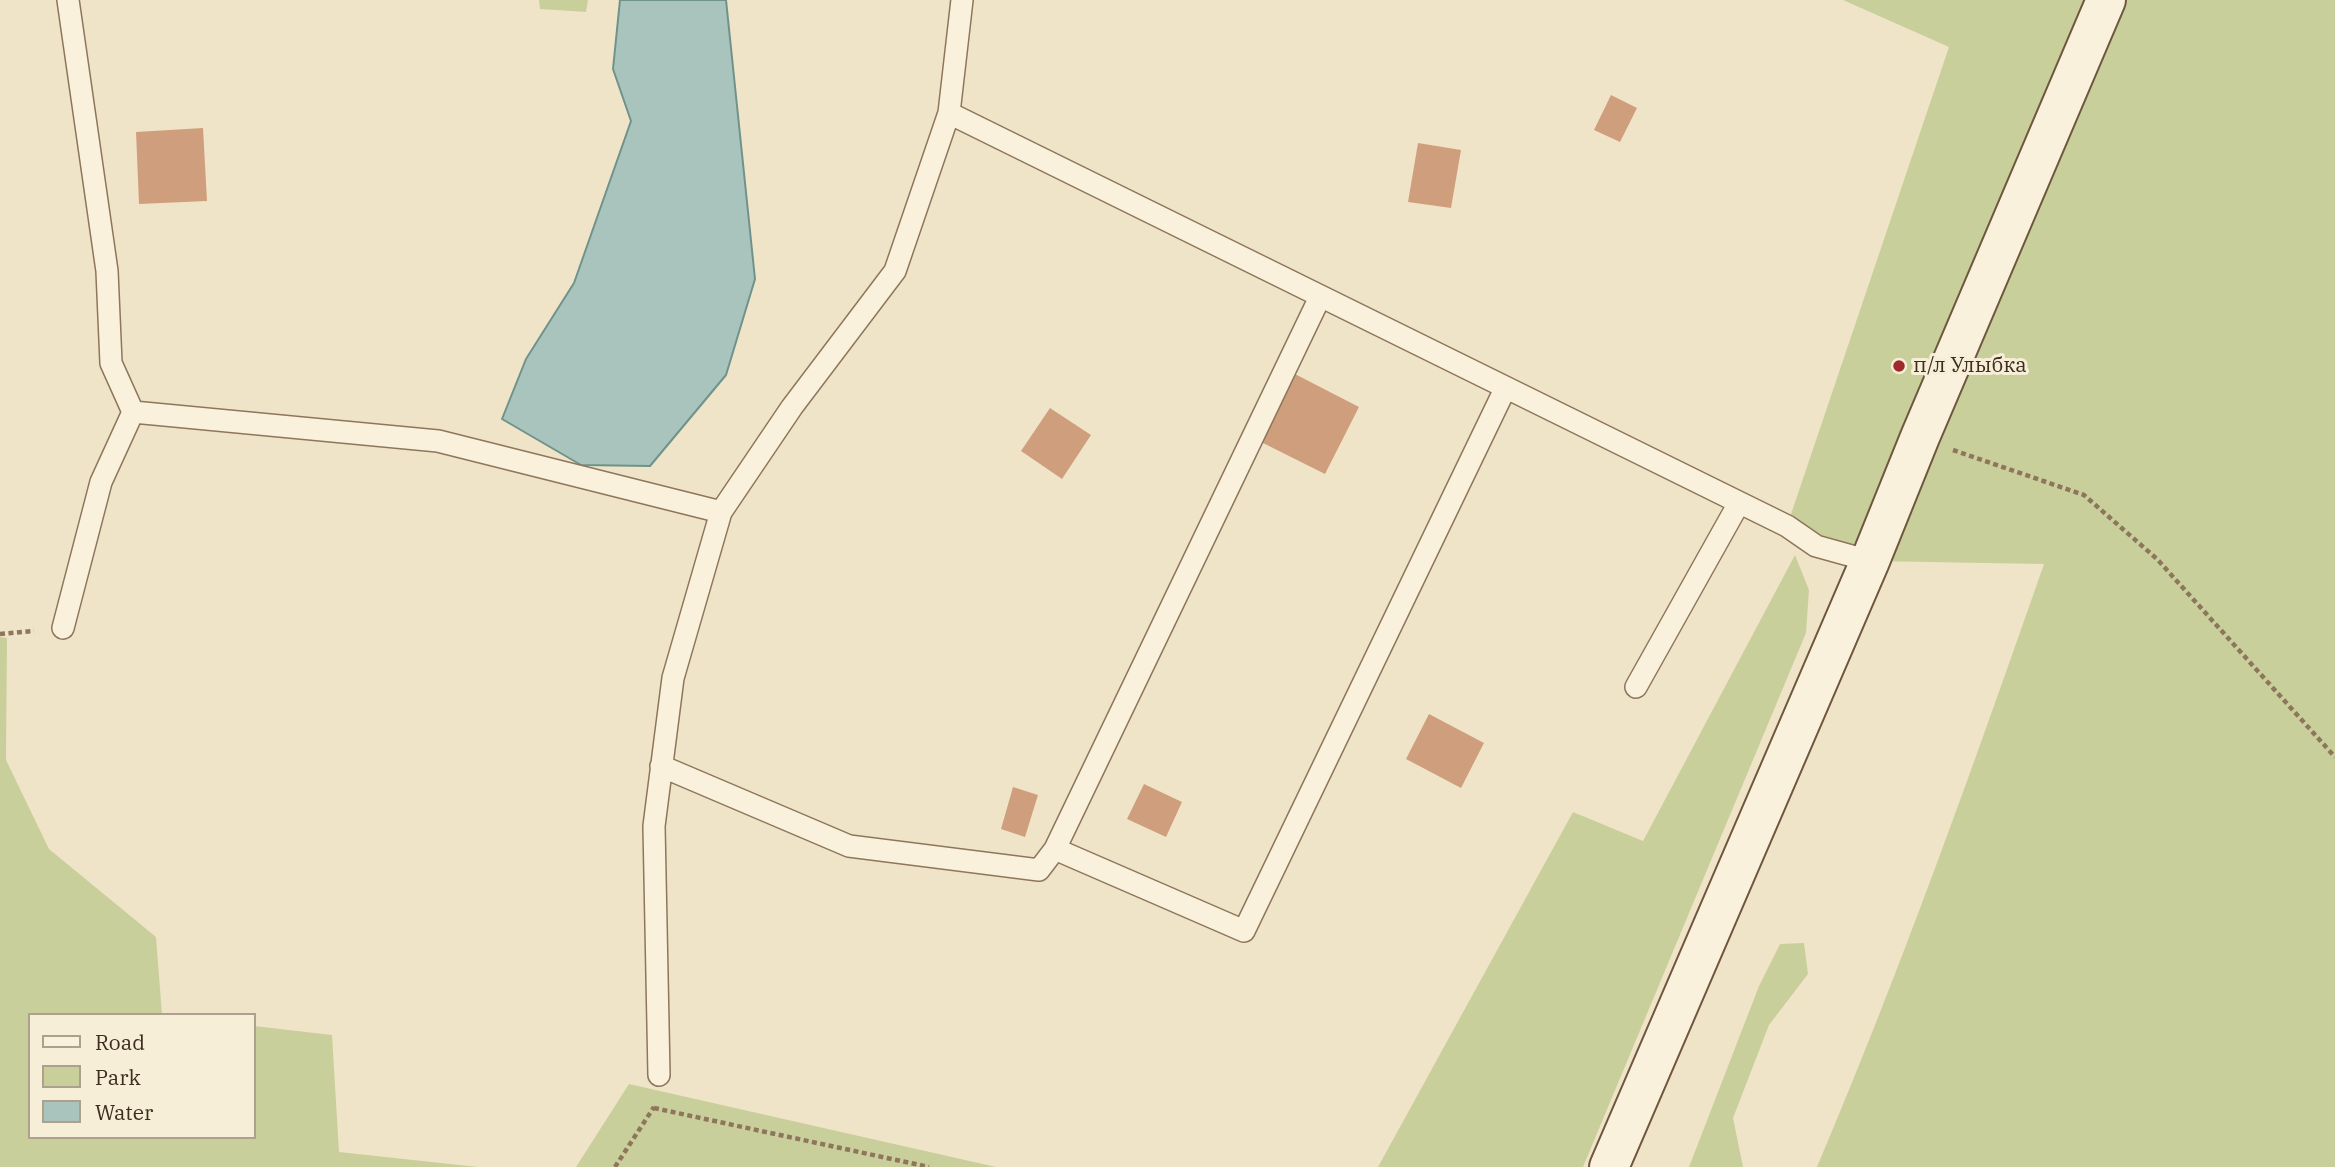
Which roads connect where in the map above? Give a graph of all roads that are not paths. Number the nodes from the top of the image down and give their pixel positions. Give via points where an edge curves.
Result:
1 (68, 0) edge
2 (962, 0) edge
3 (2106, 0) edge
4 (949, 113) junction
5 (1320, 297) junction
6 (1505, 389) junction
7 (133, 412) junction
8 (1739, 503) junction
9 (721, 512) junction
10 (1870, 561) junction
11 (63, 628) road end
12 (1636, 687) dead end
13 (661, 766) junction
14 (1055, 849) junction
15 (659, 1075) road end
16 (1609, 1167) edge

1 - 7 lane via 107,271 111,363
2 - 4 lane
3 - 10 street
4 - 5 lane
4 - 9 lane via 895,271 792,407
5 - 6 lane
5 - 14 lane
6 - 8 lane
6 - 14 lane via 1244,931
7 - 9 lane via 438,442
7 - 11 lane via 101,482
8 - 10 lane via 1816,546
8 - 12 lane
9 - 13 lane via 673,678
10 - 16 street
13 - 14 lane via 849,846 1039,870
13 - 15 lane via 654,826

